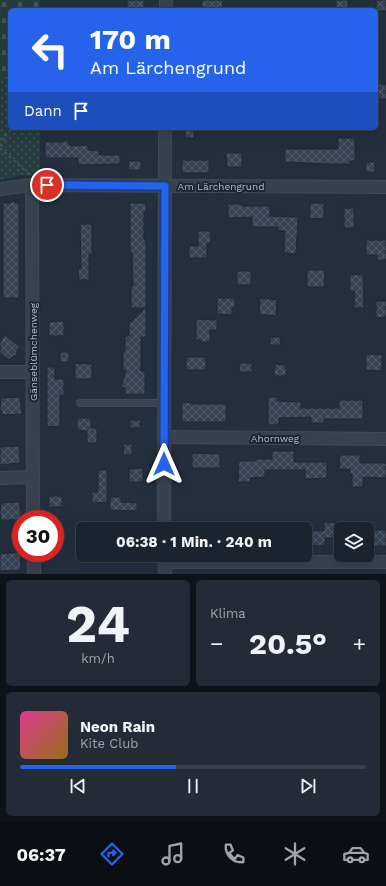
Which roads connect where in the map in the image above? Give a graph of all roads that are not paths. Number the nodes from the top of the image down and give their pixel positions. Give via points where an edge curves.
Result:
1 (165, 130) edge
2 (32, 185) junction
3 (165, 186) junction
4 (386, 187) edge
5 (0, 189) edge
6 (0, 372) edge
7 (33, 372) junction
8 (80, 403) dead end
9 (164, 403) junction
10 (164, 437) junction
11 (386, 439) edge
12 (33, 477) junction
13 (0, 478) edge
14 (33, 510) edge
15 (164, 522) edge
16 (34, 562) edge
17 (386, 562) edge
18 (165, 564) edge
19 (34, 574) edge

1 - 3 street
2 - 3 street, Am Lärchengrund
2 - 5 street, Am Lärchengrund
2 - 7 street, Gänseblümchenweg
3 - 4 street, Am Lärchengrund
3 - 9 street
6 - 7 street
7 - 12 street, Gänseblümchenweg
8 - 9 lane
9 - 10 street
10 - 11 street, Ahornweg
10 - 15 street
12 - 13 street
12 - 14 street, Gänseblümchenweg
16 - 19 street
17 - 18 street

